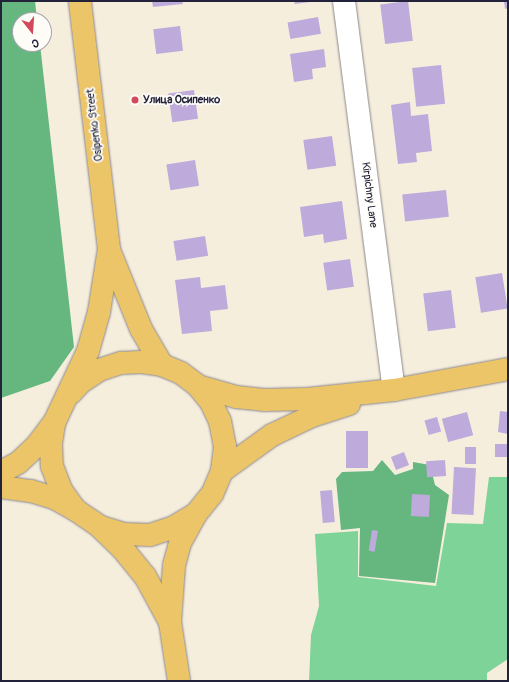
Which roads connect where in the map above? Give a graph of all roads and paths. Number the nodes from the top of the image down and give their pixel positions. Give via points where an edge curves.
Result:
1 (80, 1) edge
2 (344, 1) edge
3 (109, 249) junction
4 (162, 365) junction
5 (508, 369) edge
6 (198, 386) junction
7 (394, 390) junction
8 (65, 400) junction
9 (55, 421) junction
10 (222, 471) junction
11 (1, 472) edge
12 (1, 487) edge
13 (77, 511) junction
14 (196, 514) junction
15 (98, 526) junction
16 (170, 622) junction
17 (179, 681) edge

1 - 3 main road, Osipenko Street
2 - 7 street, Kirpichny Lane
3 - 4 main road via 141,329
3 - 8 main road via 99,312 88,351
4 - 6 main road via 181,373
4 - 8 main road via 120,363 99,370 80,383
5 - 7 main road
6 - 7 main road via 236,397 264,400 308,399
6 - 10 main road via 211,402 220,421 225,446
7 - 10 main road via 312,416 272,435
8 - 9 main road
9 - 11 main road via 37,445 18,463
9 - 13 main road via 51,443 52,466 61,490
10 - 14 main road via 212,494
12 - 13 main road via 54,498
13 - 15 main road
14 - 15 main road via 174,527 150,535 124,534
14 - 16 main road via 180,543 174,566
15 - 16 main road via 122,548 145,576
16 - 17 main road

